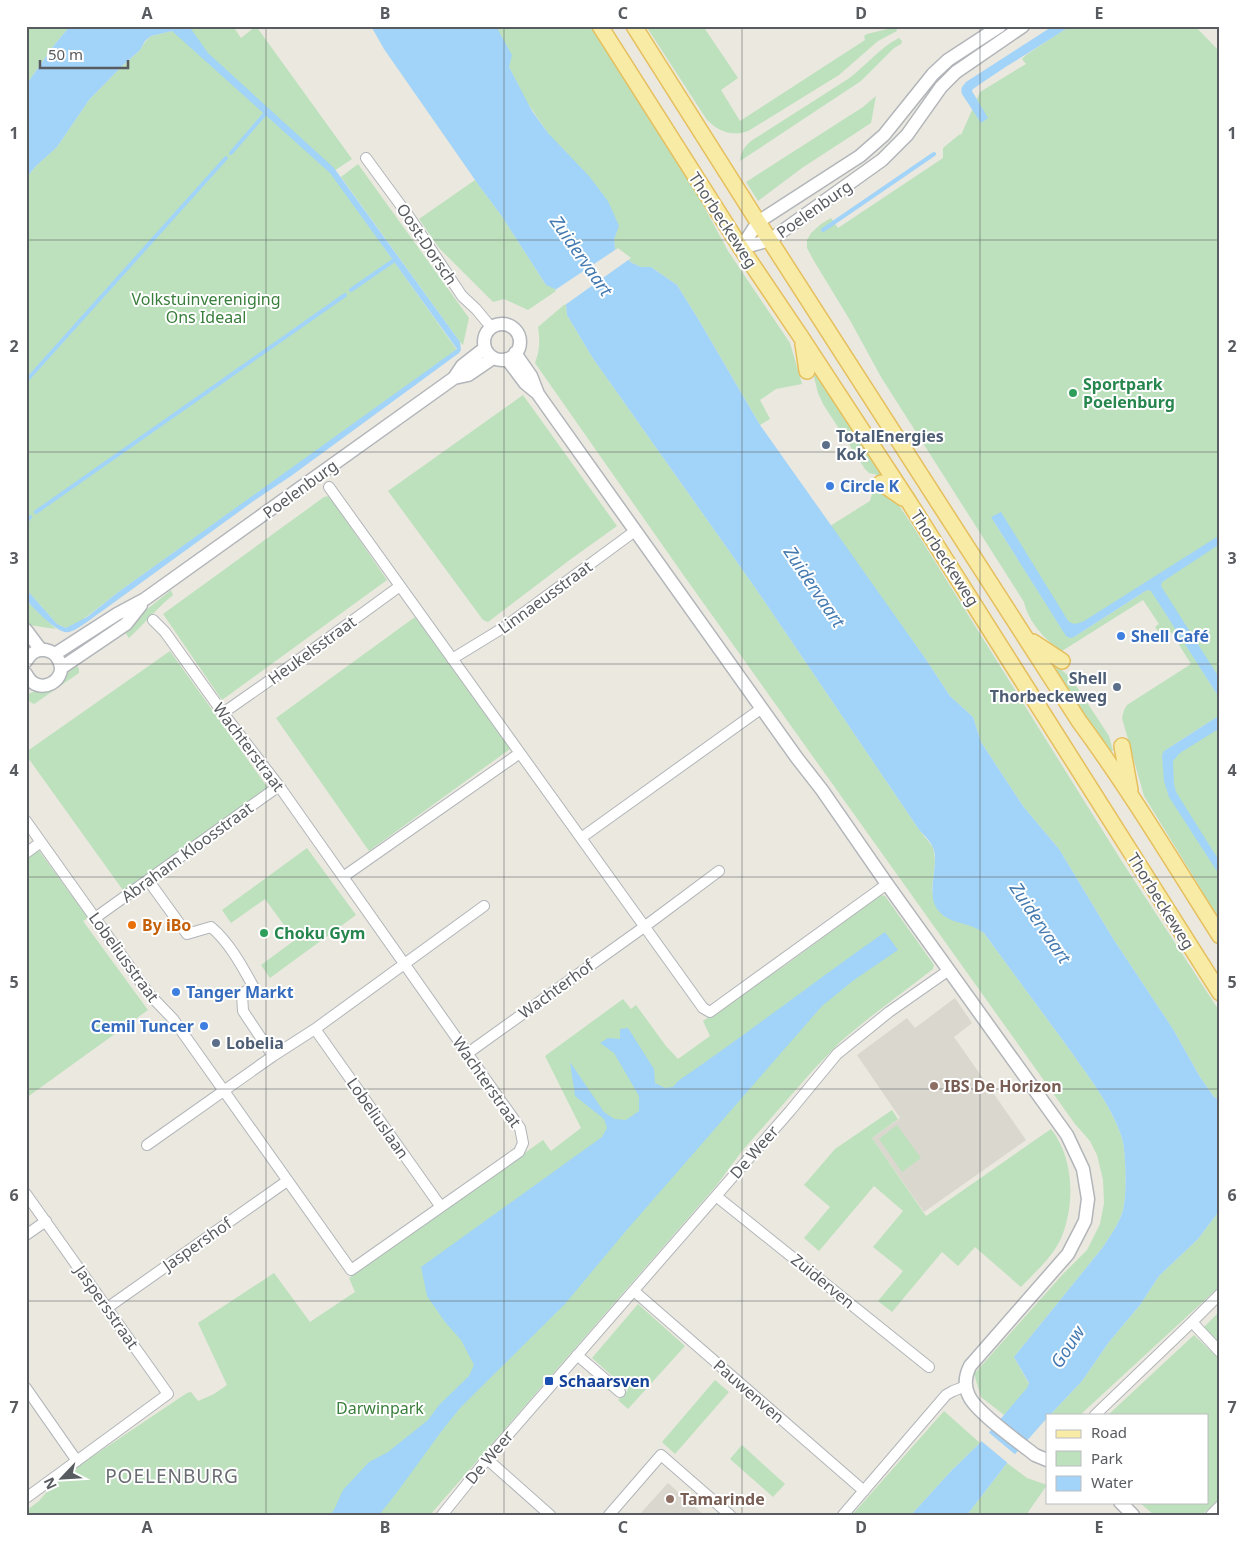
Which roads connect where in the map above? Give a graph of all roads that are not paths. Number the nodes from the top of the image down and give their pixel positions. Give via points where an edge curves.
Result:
1 (600, 26) edge
2 (634, 26) edge
3 (1000, 26) edge
4 (1023, 26) edge
5 (366, 158) dead end
6 (758, 222) junction
7 (770, 240) junction
8 (741, 248) junction
9 (491, 327) junction
10 (801, 337) junction
11 (489, 353) junction
12 (511, 356) junction
13 (807, 371) dead end
14 (881, 483) dead end
15 (329, 487) dead end
16 (909, 502) junction
17 (635, 531) junction
18 (400, 586) junction
19 (145, 599) junction
20 (152, 620) dead end
21 (26, 630) edge
22 (1027, 639) junction
23 (41, 650) junction
24 (55, 654) junction
25 (27, 657) edge
26 (452, 658) junction
27 (1062, 662) dead end
28 (61, 668) junction
29 (29, 683) edge
30 (762, 708) junction
31 (223, 713) junction
32 (1122, 746) dead end
33 (520, 753) junction
34 (279, 786) junction
35 (1131, 797) junction
36 (26, 820) edge
37 (581, 838) junction
38 (41, 842) junction
39 (26, 853) edge
40 (719, 871) dead end
41 (343, 877) junction
42 (148, 880) junction
43 (887, 884) junction
44 (484, 906) dead end
45 (96, 918) junction
46 (644, 926) junction
47 (1220, 936) edge
48 (405, 965) junction
49 (950, 970) junction
50 (1220, 992) edge
51 (315, 1029) junction
52 (468, 1053) junction
53 (274, 1056) junction
54 (224, 1091) junction
55 (147, 1145) dead end
56 (287, 1181) junction
57 (26, 1194) edge
58 (716, 1196) junction
59 (441, 1206) junction
60 (46, 1221) junction
61 (26, 1235) edge
62 (634, 1291) junction
63 (1220, 1294) edge
64 (107, 1308) junction
65 (1192, 1322) junction
66 (1220, 1352) edge
67 (577, 1355) junction
68 (929, 1366) dead end
69 (966, 1386) junction
70 (26, 1388) edge
71 (620, 1392) dead end
72 (1096, 1414) edge
73 (1041, 1457) edge
74 (487, 1459) junction
75 (77, 1461) junction
76 (864, 1491) junction
77 (26, 1498) edge
78 (1122, 1504) edge
79 (1220, 1506) edge
80 (442, 1515) edge
81 (550, 1515) edge
82 (609, 1515) edge
83 (730, 1515) edge
84 (843, 1515) edge
85 (1133, 1515) edge
86 (1211, 1515) edge

1 - 8 main road, Thorbeckeweg
2 - 6 main road, Thorbeckeweg
3 - 6 street, Poelenburg via 948,60 933,74 872,147
4 - 7 street, Poelenburg via 956,72 941,87 907,135 882,160
5 - 9 street, Oost-Dorsch via 462,296
6 - 7 main road, Thorbeckeweg
6 - 8 street, Poelenburg
7 - 8 street, Poelenburg
7 - 22 main road, Thorbeckeweg
8 - 10 main road, Thorbeckeweg
9 - 11 street via 484,340
9 - 12 street via 506,324 516,330 520,344
10 - 13 main road
10 - 16 main road, Thorbeckeweg
11 - 12 street via 502,360
11 - 19 street, Poelenburg via 468,375 454,378
12 - 17 street via 531,376 538,394
14 - 16 main road
15 - 18 street
16 - 50 main road, Thorbeckeweg
17 - 26 street, Linnaeusstraat via 506,626
17 - 30 street
18 - 26 street
18 - 31 street, Heukelsstraat
19 - 24 street, Poelenburg
19 - 28 street, Poelenburg via 126,624
20 - 31 street, Wachterstraat via 165,632
21 - 23 street
22 - 27 main road
22 - 35 main road, Thorbeckeweg
23 - 24 street
23 - 25 street
24 - 28 street
26 - 33 street
28 - 29 street, Poelenburg via 52,684
30 - 37 street
30 - 43 street
31 - 34 street, Wachterstraat
32 - 35 main road
33 - 37 street
33 - 41 street
34 - 41 street, Wachterstraat
34 - 42 street, Abraham Kloosstraat
35 - 47 main road, Thorbeckeweg
36 - 38 street, Lobeliusstraat
37 - 46 street
38 - 39 street
38 - 45 street, Lobeliusstraat
40 - 46 street
41 - 48 street, Wachterstraat
42 - 45 street, Abraham Kloosstraat
42 - 53 street via 187,934 211,927 218,932 253,986 242,994 243,1011
43 - 46 street via 710,1012 703,1008
43 - 49 street
44 - 48 street
45 - 54 street, Lobeliusstraat via 149,994 173,1019
46 - 52 street, Wachterhof
48 - 51 street
48 - 52 street, Wachterstraat
49 - 58 street, De Weer via 889,1012 838,1054
49 - 69 street via 1067,1135 1083,1169 1088,1198 1085,1221 1068,1254 970,1366
51 - 53 street
51 - 59 street, Lobeliuslaan
52 - 59 street, Wachterstraat via 520,1128 523,1143 519,1152
53 - 54 street
54 - 55 street
54 - 56 street, Lobeliusstraat
56 - 59 street, Lobeliusstraat via 351,1270
56 - 64 street, Jaspershof
57 - 60 street, Jaspersstraat
58 - 62 street, De Weer
58 - 68 street, Zuiderven
60 - 61 street
60 - 64 street, Jaspersstraat
62 - 67 street, De Weer
62 - 76 street, Pauwenven
63 - 65 street
64 - 75 street, Jaspersstraat via 168,1394
65 - 66 street
65 - 72 street
67 - 71 street
67 - 74 street, De Weer
69 - 73 street via 972,1402 980,1410
69 - 76 street via 946,1395
70 - 75 street
74 - 80 street, De Weer
74 - 81 street
75 - 77 street
76 - 84 street
78 - 85 street
79 - 86 street
82 - 83 street via 661,1455

